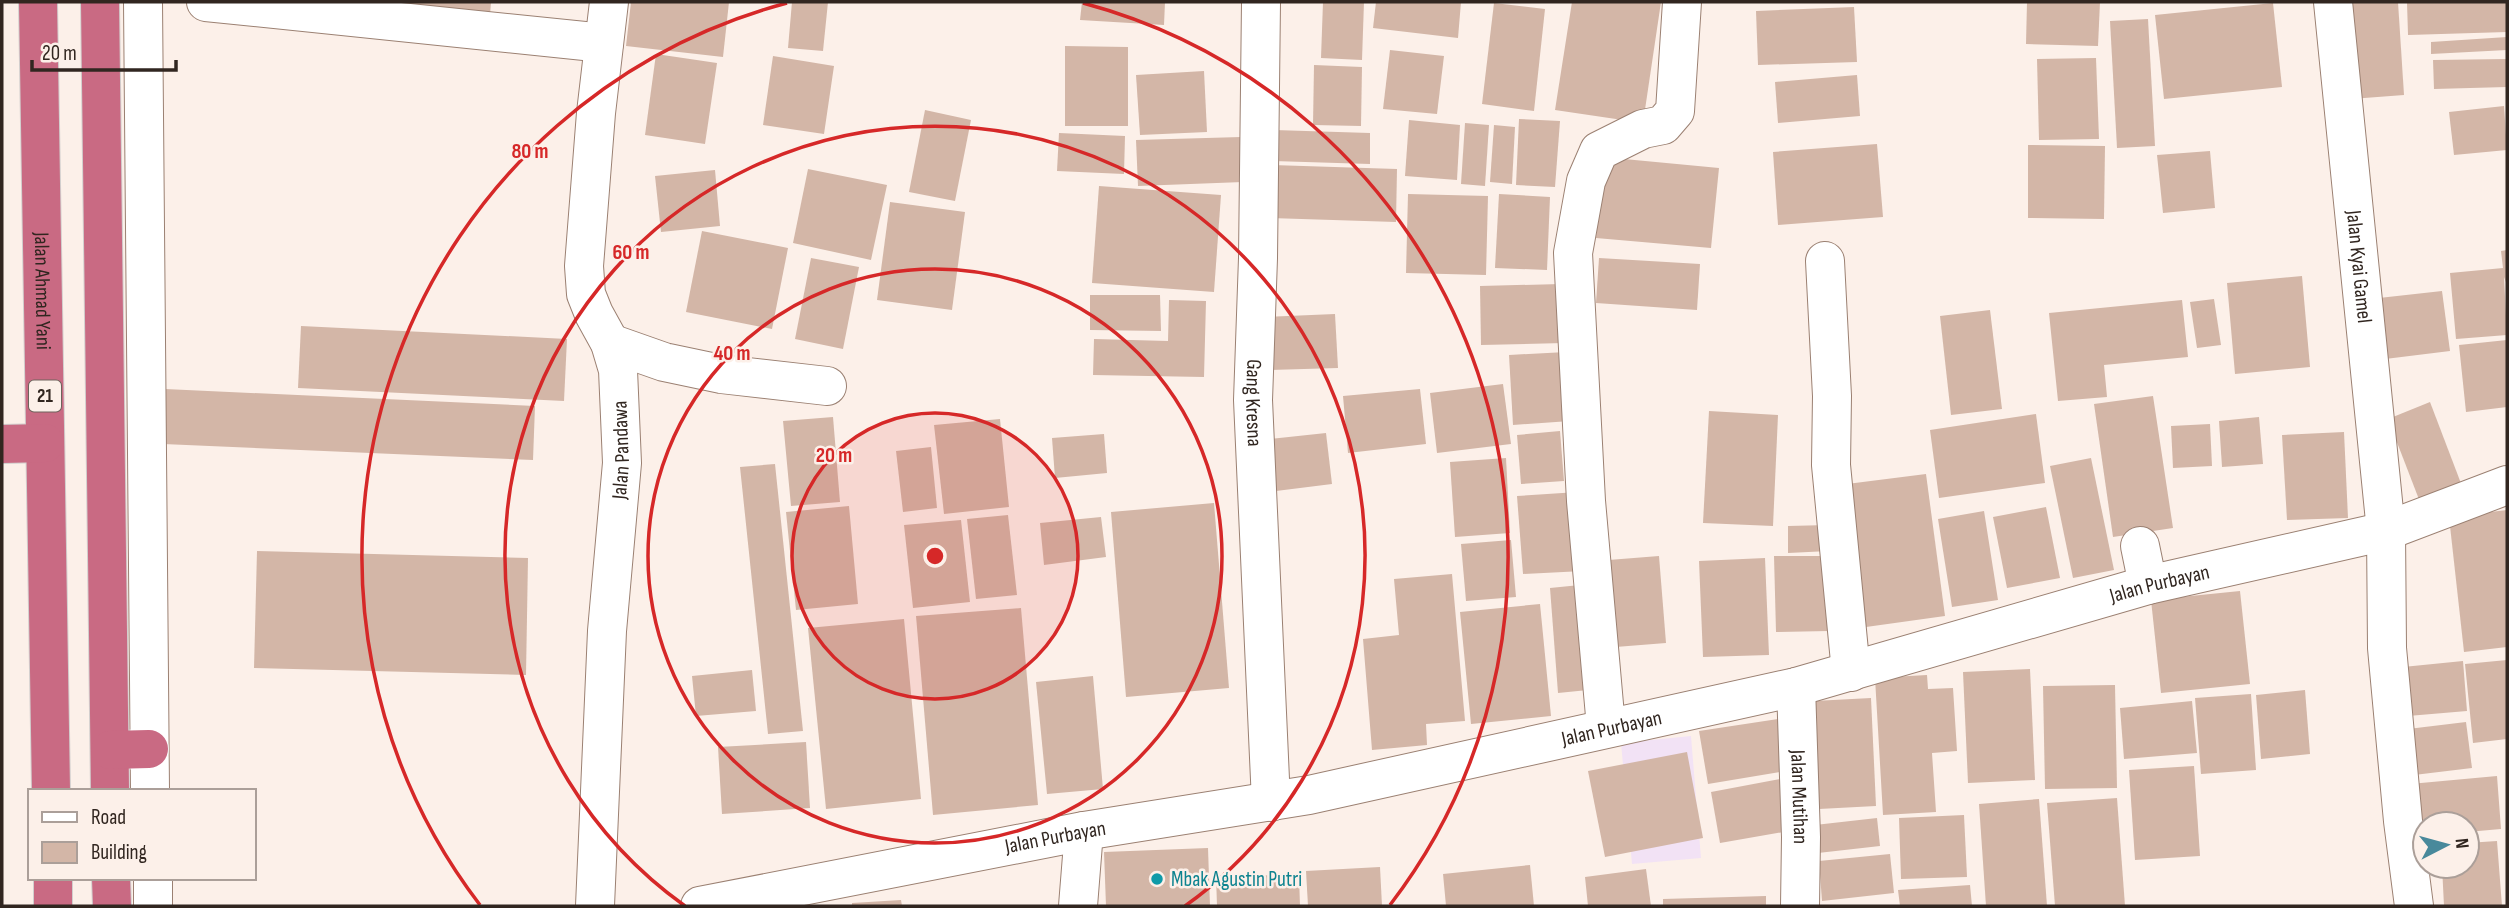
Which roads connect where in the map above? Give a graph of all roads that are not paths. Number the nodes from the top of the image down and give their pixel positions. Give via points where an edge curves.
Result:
1 (38, 2) edge
2 (100, 2) edge
3 (143, 2) edge
4 (206, 2) edge
5 (609, 2) edge
6 (1261, 2) edge
7 (1682, 2) edge
8 (2333, 2) edge
9 (604, 43) junction
10 (1825, 261) dead end
11 (610, 343) junction
12 (827, 386) dead end
13 (45, 443) junction
14 (2, 444) edge
15 (2507, 485) edge
16 (2386, 531) junction
17 (2140, 546) dead end
18 (2148, 584) junction
19 (1851, 672) junction
20 (1796, 687) junction
21 (1606, 727) junction
22 (149, 749) junction
23 (110, 750) junction
24 (51, 789) edge
25 (110, 789) edge
26 (150, 789) edge
27 (1271, 802) junction
28 (1084, 831) junction
29 (53, 880) edge
30 (111, 880) edge
31 (153, 880) edge
32 (738, 903) edge
33 (53, 906) edge
34 (112, 906) edge
35 (153, 906) edge
36 (595, 906) edge
37 (699, 906) edge
38 (1078, 906) edge
39 (1800, 906) edge
40 (2414, 906) edge

1 - 13 highway, Jalan Ahmad Yani / 21
2 - 23 highway
3 - 22 street
4 - 9 street
5 - 9 street, Jalan Pandawa
6 - 27 street, Gang Kresna via 1253,400
7 - 21 street via 1675,111 1663,125 1643,129 1599,150 1586,181 1573,253 1586,501
8 - 16 street, Jalan Kyai Gamel
9 - 11 street, Jalan Pandawa via 584,266 586,294
10 - 19 street via 1832,465
11 - 12 street via 709,372
11 - 36 street, Jalan Pandawa via 618,370 622,463 607,631
13 - 14 highway
13 - 24 highway, Jalan Ahmad Yani / 21
15 - 16 street, Jalan Purbayan
16 - 18 street, Jalan Purbayan
16 - 40 street, Jalan Kyai Gamel via 2387,649
17 - 18 street
18 - 19 street, Jalan Purbayan
19 - 20 street, Jalan Purbayan
20 - 21 street, Jalan Purbayan
20 - 39 street, Jalan Mutihan
21 - 27 street, Jalan Purbayan
22 - 23 highway
22 - 26 street
23 - 25 highway
27 - 28 street, Jalan Purbayan
28 - 32 street, Jalan Purbayan
28 - 38 street
29 - 33 highway
30 - 34 highway
31 - 35 street
32 - 37 street, Jalan Purbayan

